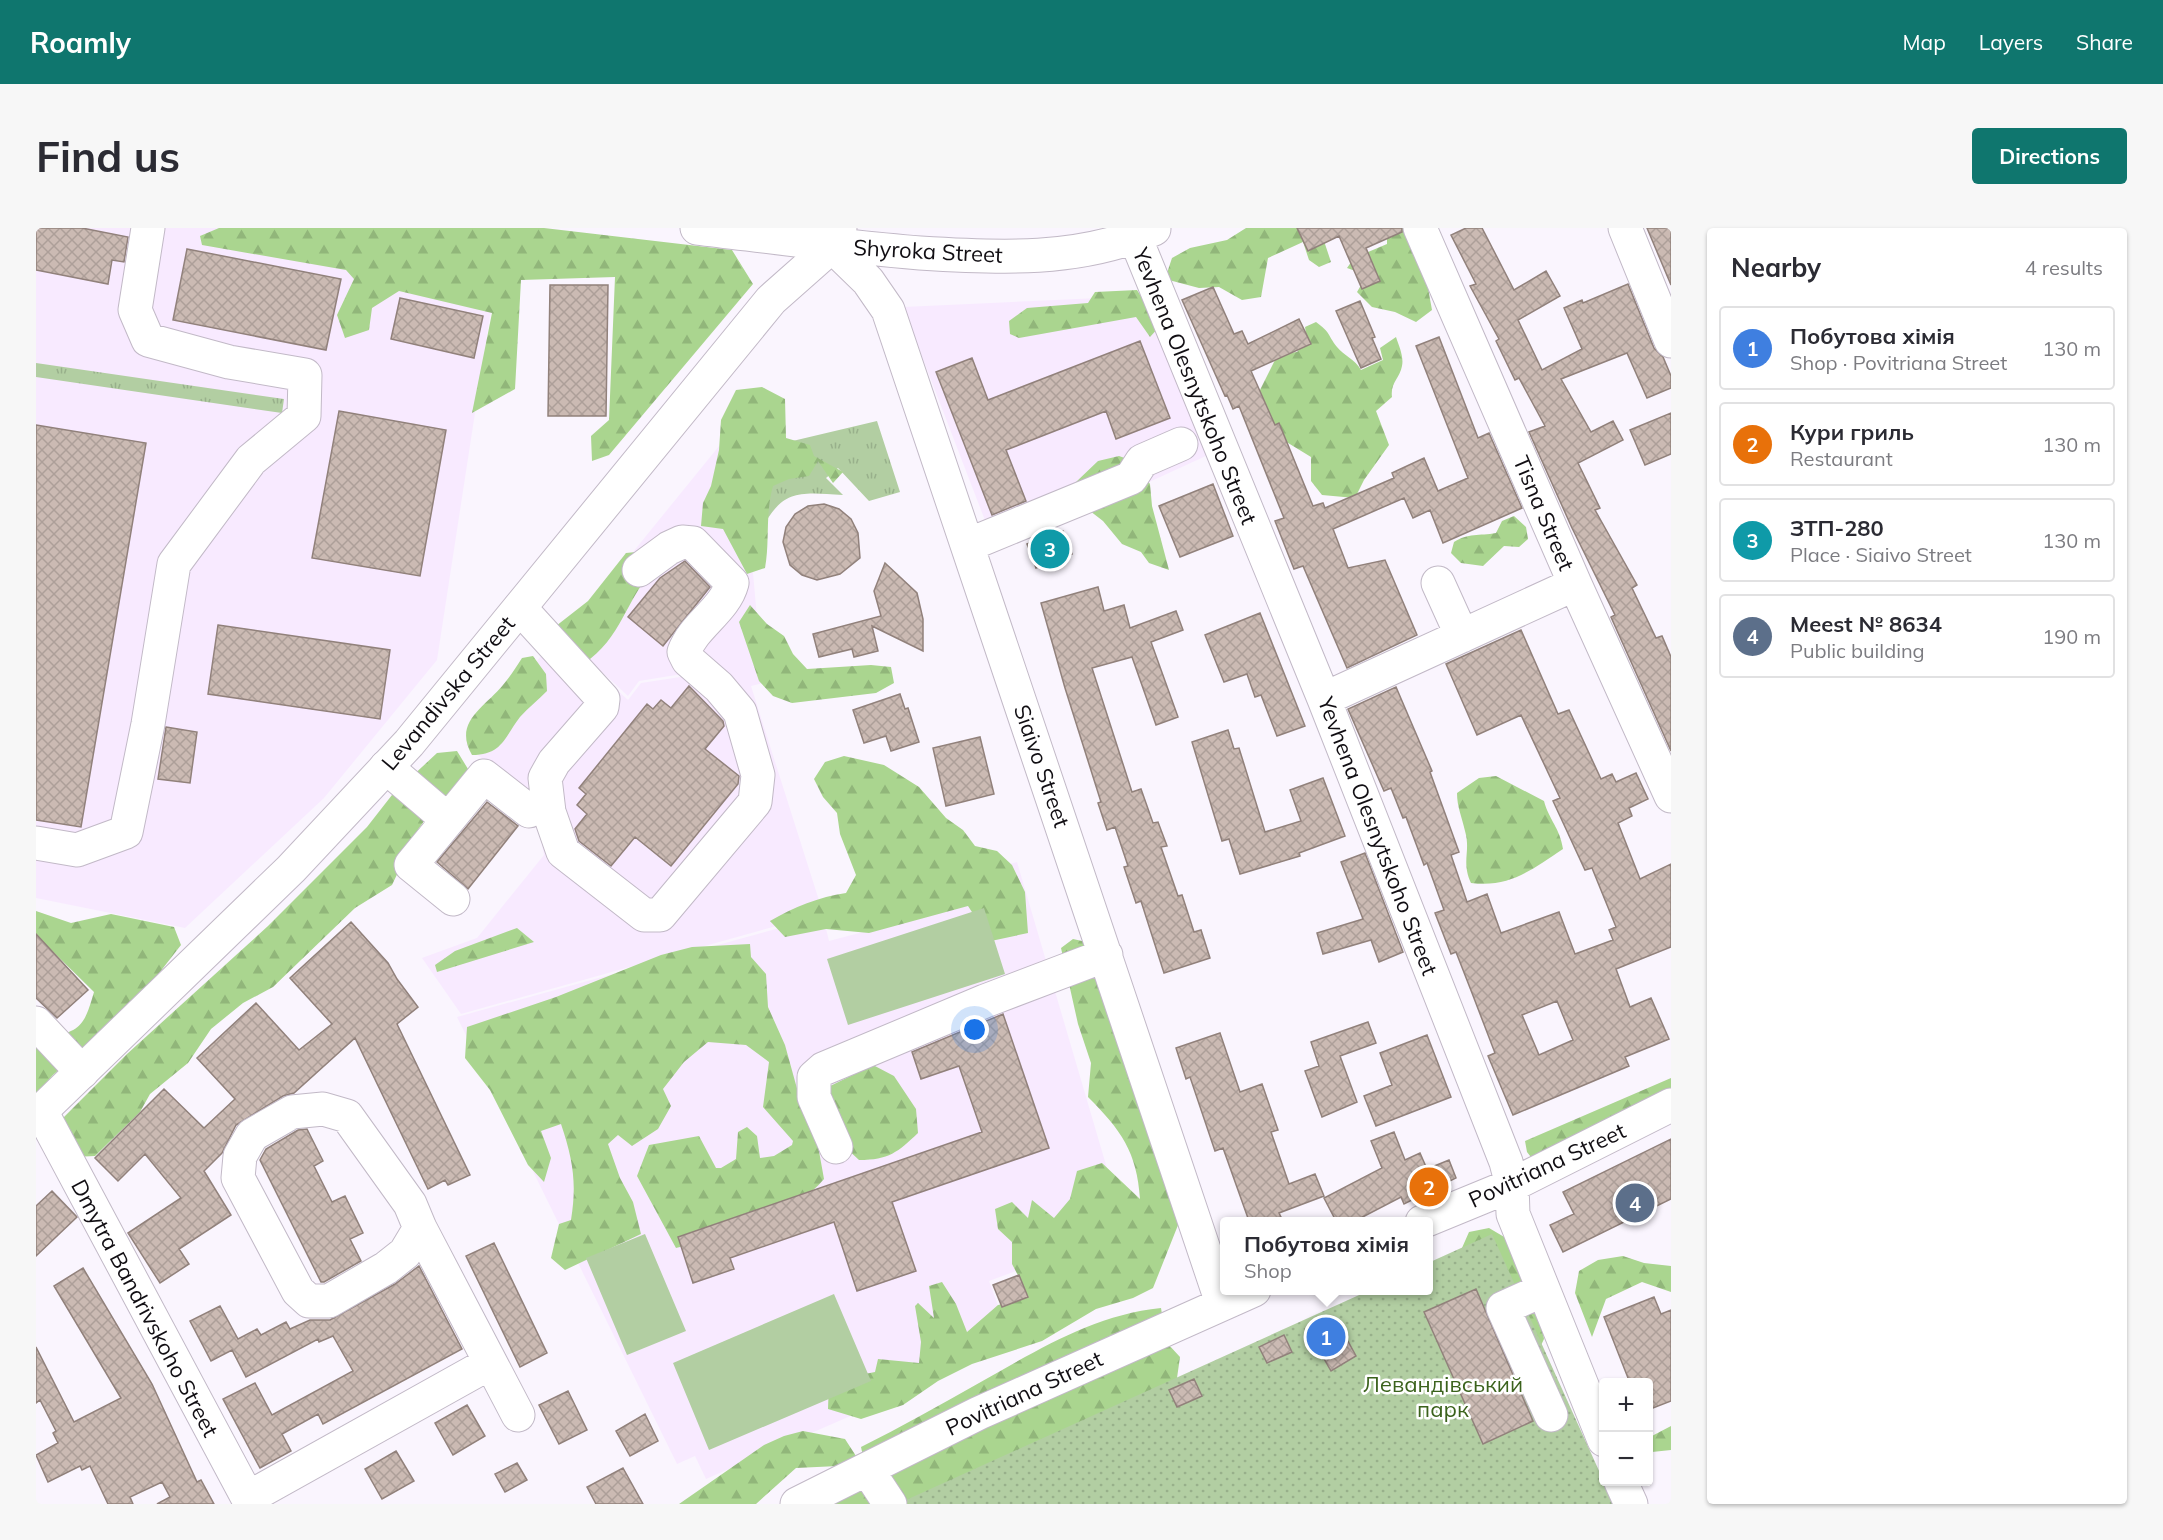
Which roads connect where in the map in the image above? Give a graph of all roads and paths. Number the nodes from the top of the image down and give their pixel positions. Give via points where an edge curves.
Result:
1 (148, 228) edge
2 (697, 228) edge
3 (1420, 228) edge
4 (1624, 228) edge
5 (1145, 233) edge
6 (833, 234) edge
7 (992, 242) edge
8 (1671, 341) edge
9 (1181, 444) dead end
10 (968, 545) junction
11 (639, 570) dead end
12 (1438, 583) dead end
13 (1575, 584) junction
14 (520, 608) junction
15 (1462, 636) junction
16 (1324, 699) junction
17 (386, 767) junction
18 (1671, 796) edge
19 (529, 811) dead end
20 (448, 820) junction
21 (36, 843) edge
22 (453, 899) dead end
23 (1106, 955) junction
24 (36, 1023) edge
25 (82, 1072) junction
26 (1671, 1106) edge
27 (38, 1113) edge
28 (836, 1148) dead end
29 (1512, 1185) junction
30 (1432, 1217) edge
31 (420, 1228) junction
32 (1543, 1290) junction
33 (1242, 1295) edge
34 (1222, 1303) junction
35 (490, 1363) junction
36 (518, 1415) dead end
37 (1551, 1416) dead end
38 (1601, 1432) edge
39 (867, 1469) junction
40 (1624, 1486) edge
41 (249, 1501) edge
42 (797, 1504) edge
43 (890, 1504) edge
44 (1631, 1504) edge

1 - 21 street via 135,310 148,340 229,362 305,375 304,416 251,460 174,564 126,832 77,849
2 - 6 street, Shyroka Street
3 - 13 street, Tisna Street
4 - 8 street
5 - 7 street, Shyroka Street via 1068,254
5 - 16 street, Yevhena Olesnytskoho Street
6 - 7 street, Shyroka Street
6 - 10 street, Siaivo Street via 888,310
6 - 14 street, Levandivska Street via 771,300
9 - 10 street via 1142,461 1131,478
10 - 23 street, Siaivo Street
11 - 14 street via 669,548 682,542 693,543 732,583 730,593 689,639 684,652 740,712 758,776 755,802 660,915 644,915 562,852 549,813 545,778 602,707 603,699
12 - 15 street
13 - 15 street
13 - 18 street, Tisna Street
14 - 17 street, Levandivska Street
15 - 16 street
16 - 29 street, Yevhena Olesnytskoho Street
17 - 20 street
17 - 25 street, Levandivska Street via 291,869
19 - 20 street via 484,776
20 - 22 street via 411,865
23 - 28 street via 823,1069 814,1077 814,1096
23 - 34 street, Siaivo Street
24 - 25 street
25 - 27 street, Levandivska Street
26 - 29 street, Povitriana Street
27 - 41 street, Dmytra Bandrivskoho Street
29 - 30 street, Povitriana Street
29 - 32 street, Yevhena Olesnytskoho Street via 1513,1214
31 - 31 street via 410,1203 347,1116 323,1109 292,1112 252,1135 240,1156 238,1178 298,1291 309,1300 329,1301 386,1268 405,1254
31 - 35 street
32 - 37 street via 1503,1308
32 - 38 street, Yevhena Olesnytskoho Street
33 - 34 street, Povitriana Street
34 - 39 street, Povitriana Street via 979,1413
35 - 36 street
35 - 41 street
39 - 42 street, Povitriana Street
39 - 43 street
40 - 44 street

